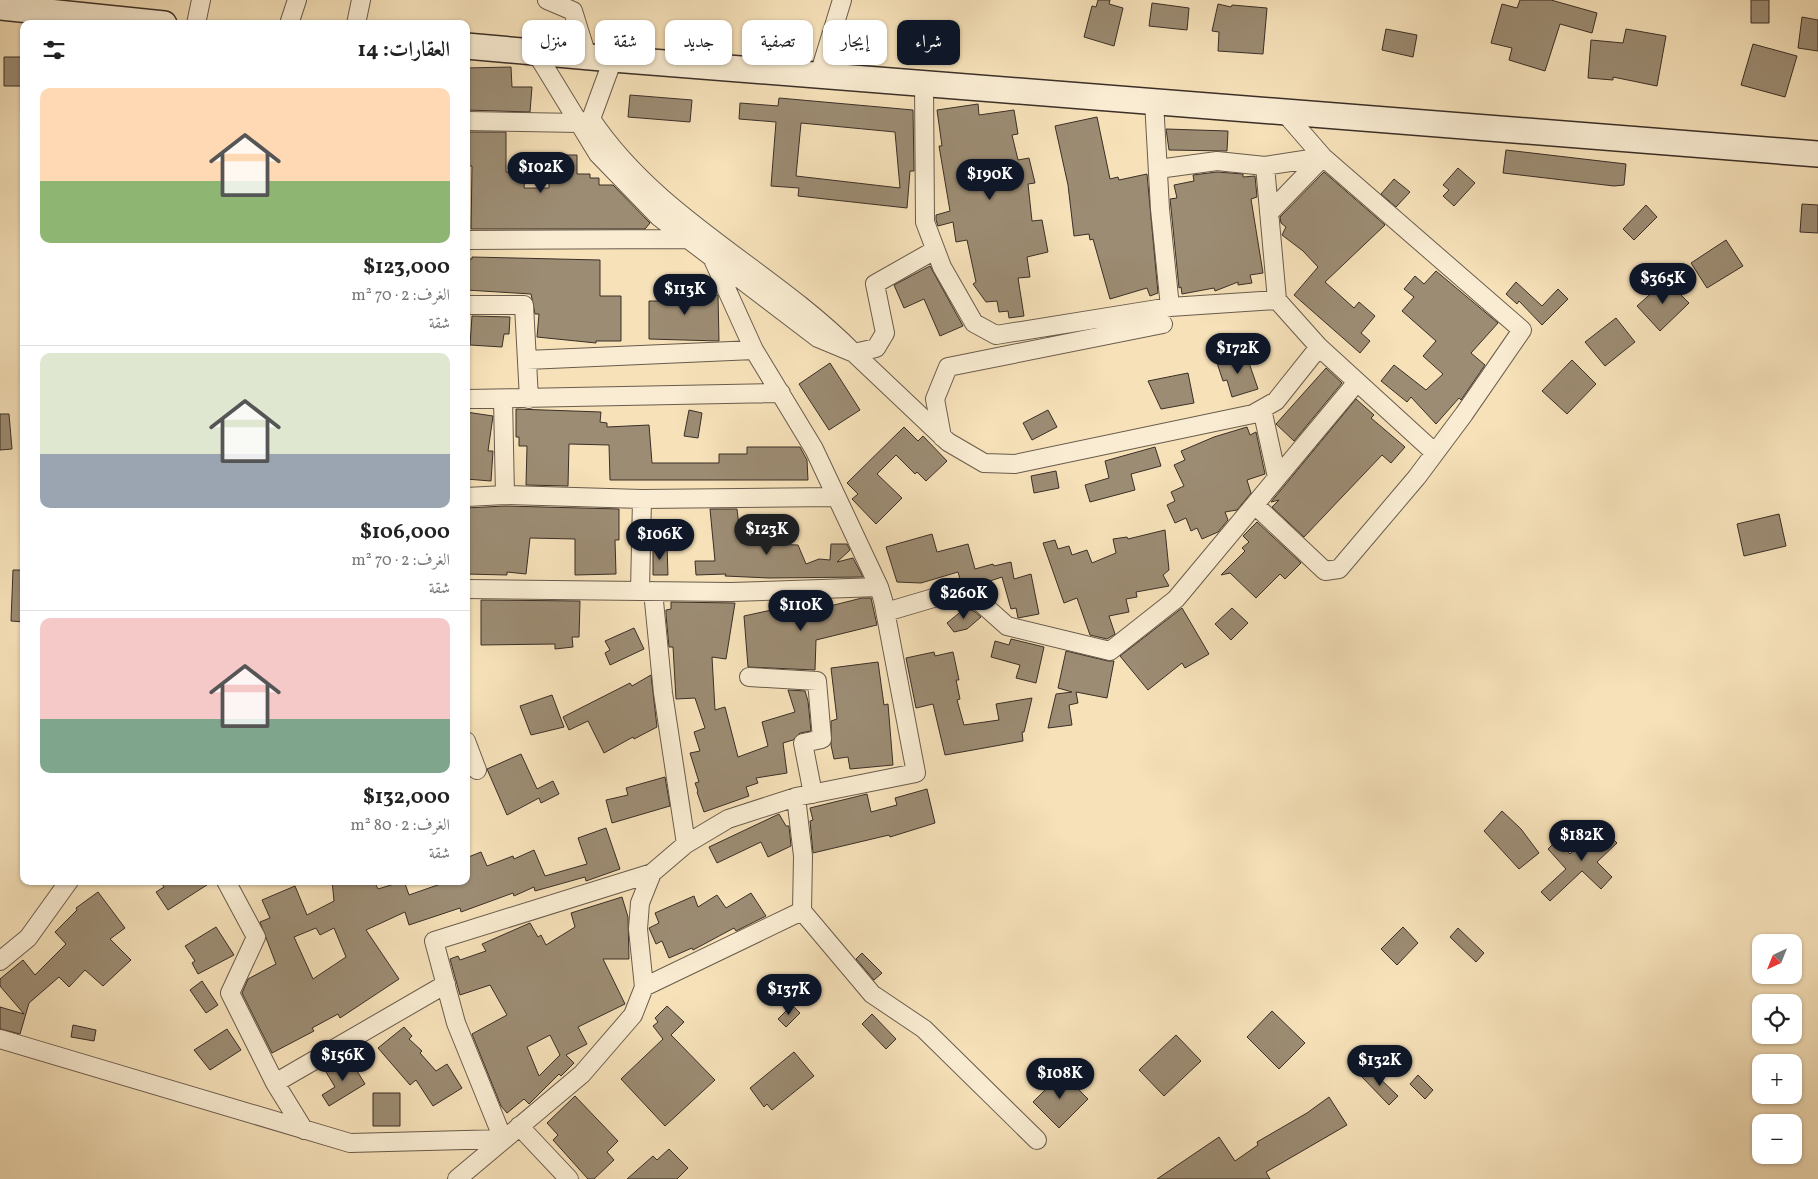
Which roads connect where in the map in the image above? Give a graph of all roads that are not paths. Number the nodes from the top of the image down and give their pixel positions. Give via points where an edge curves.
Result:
1 (201, 0) edge
2 (297, 0) edge
3 (362, 0) edge
4 (547, 0) edge
5 (842, 0) edge
6 (0, 7) edge
7 (125, 20) edge
8 (197, 20) edge
9 (290, 20) edge
10 (357, 20) edge
11 (470, 46) edge
12 (522, 50) edge
13 (585, 56) edge
14 (588, 56) junction
15 (595, 57) edge
16 (655, 63) edge
17 (545, 65) edge
18 (611, 65) edge
19 (818, 75) junction
20 (924, 83) junction
21 (1154, 101) junction
22 (1283, 111) junction
23 (470, 120) edge
24 (585, 121) junction
25 (1818, 154) edge
26 (1323, 157) junction
27 (1265, 166) junction
28 (1158, 169) junction
29 (1269, 213) junction
30 (687, 239) junction
31 (470, 240) edge
32 (935, 250) junction
33 (711, 255) junction
34 (1277, 300) junction
35 (470, 305) edge
36 (1170, 307) junction
37 (1163, 324) dead end
38 (1319, 347) junction
39 (754, 350) junction
40 (854, 353) junction
41 (527, 360) junction
42 (1358, 382) junction
43 (781, 394) junction
44 (470, 399) edge
45 (504, 399) junction
46 (529, 399) junction
47 (1262, 409) junction
48 (942, 437) junction
49 (1434, 452) junction
50 (1277, 477) junction
51 (505, 495) junction
52 (470, 497) edge
53 (835, 497) junction
54 (642, 499) junction
55 (1256, 506) junction
56 (878, 587) junction
57 (470, 589) edge
58 (647, 591) junction
59 (886, 612) junction
60 (748, 678) dead end
61 (470, 752) edge
62 (477, 770) dead end
63 (805, 795) junction
64 (686, 844) junction
65 (652, 873) junction
66 (66, 885) edge
67 (228, 885) edge
68 (802, 911) junction
69 (0, 961) edge
70 (446, 984) junction
71 (644, 987) junction
72 (0, 1039) edge
73 (275, 1083) junction
74 (519, 1126) junction
75 (304, 1130) junction
76 (502, 1139) junction
77 (1037, 1140) dead end
78 (457, 1179) edge
79 (569, 1179) edge

1 - 8 street
2 - 9 street
3 - 10 street
4 - 14 street via 573,11
5 - 19 street
6 - 7 main road
11 - 12 main road
13 - 14 main road
14 - 15 main road
16 - 19 main road
17 - 24 street
18 - 24 street
19 - 20 main road
20 - 21 main road
20 - 32 street via 925,222
21 - 22 main road
21 - 28 street
22 - 25 main road
22 - 26 street
23 - 24 street
24 - 30 street via 598,154 659,217
24 - 40 street via 651,190 719,246 824,323
26 - 27 street
26 - 29 street
26 - 49 street via 1522,330
27 - 28 street via 1217,161
27 - 29 street
28 - 36 street
29 - 34 street
30 - 31 street
30 - 33 street
32 - 36 street via 974,323 996,336
32 - 40 street via 875,284 885,334 876,348
33 - 39 street
33 - 40 street via 818,338
34 - 36 street
34 - 38 street
35 - 41 street via 524,305
37 - 48 street via 948,367 935,399
38 - 42 street
38 - 47 street via 1276,401
39 - 41 street
39 - 43 street
40 - 48 street
41 - 46 street
42 - 49 street
42 - 50 street
43 - 46 street
43 - 53 street via 814,449
44 - 45 street
45 - 46 street
45 - 51 street
47 - 48 street via 1253,414 1015,464 984,463
47 - 50 street
49 - 55 street via 1418,477 1339,569 1324,571
50 - 55 street
51 - 52 street
51 - 54 street
53 - 54 street
53 - 56 street
54 - 58 street
55 - 59 street via 1176,599 1110,651 1008,626 979,601 948,594
56 - 58 street
56 - 59 street
57 - 58 street
58 - 64 street
59 - 63 street via 916,773
60 - 63 street via 817,681 822,739 804,743
61 - 62 street
63 - 64 street via 728,819
63 - 68 street
64 - 65 street
65 - 70 street via 434,941
65 - 71 street via 640,903 638,929
66 - 69 street via 28,938
67 - 73 street via 256,937 230,993
68 - 71 street
68 - 77 street via 872,994 924,1029
70 - 73 street
70 - 76 street via 456,1023
71 - 74 street via 633,1015 582,1074
72 - 75 street
73 - 75 street
74 - 76 street
74 - 79 street
75 - 76 street via 350,1143
76 - 78 street

